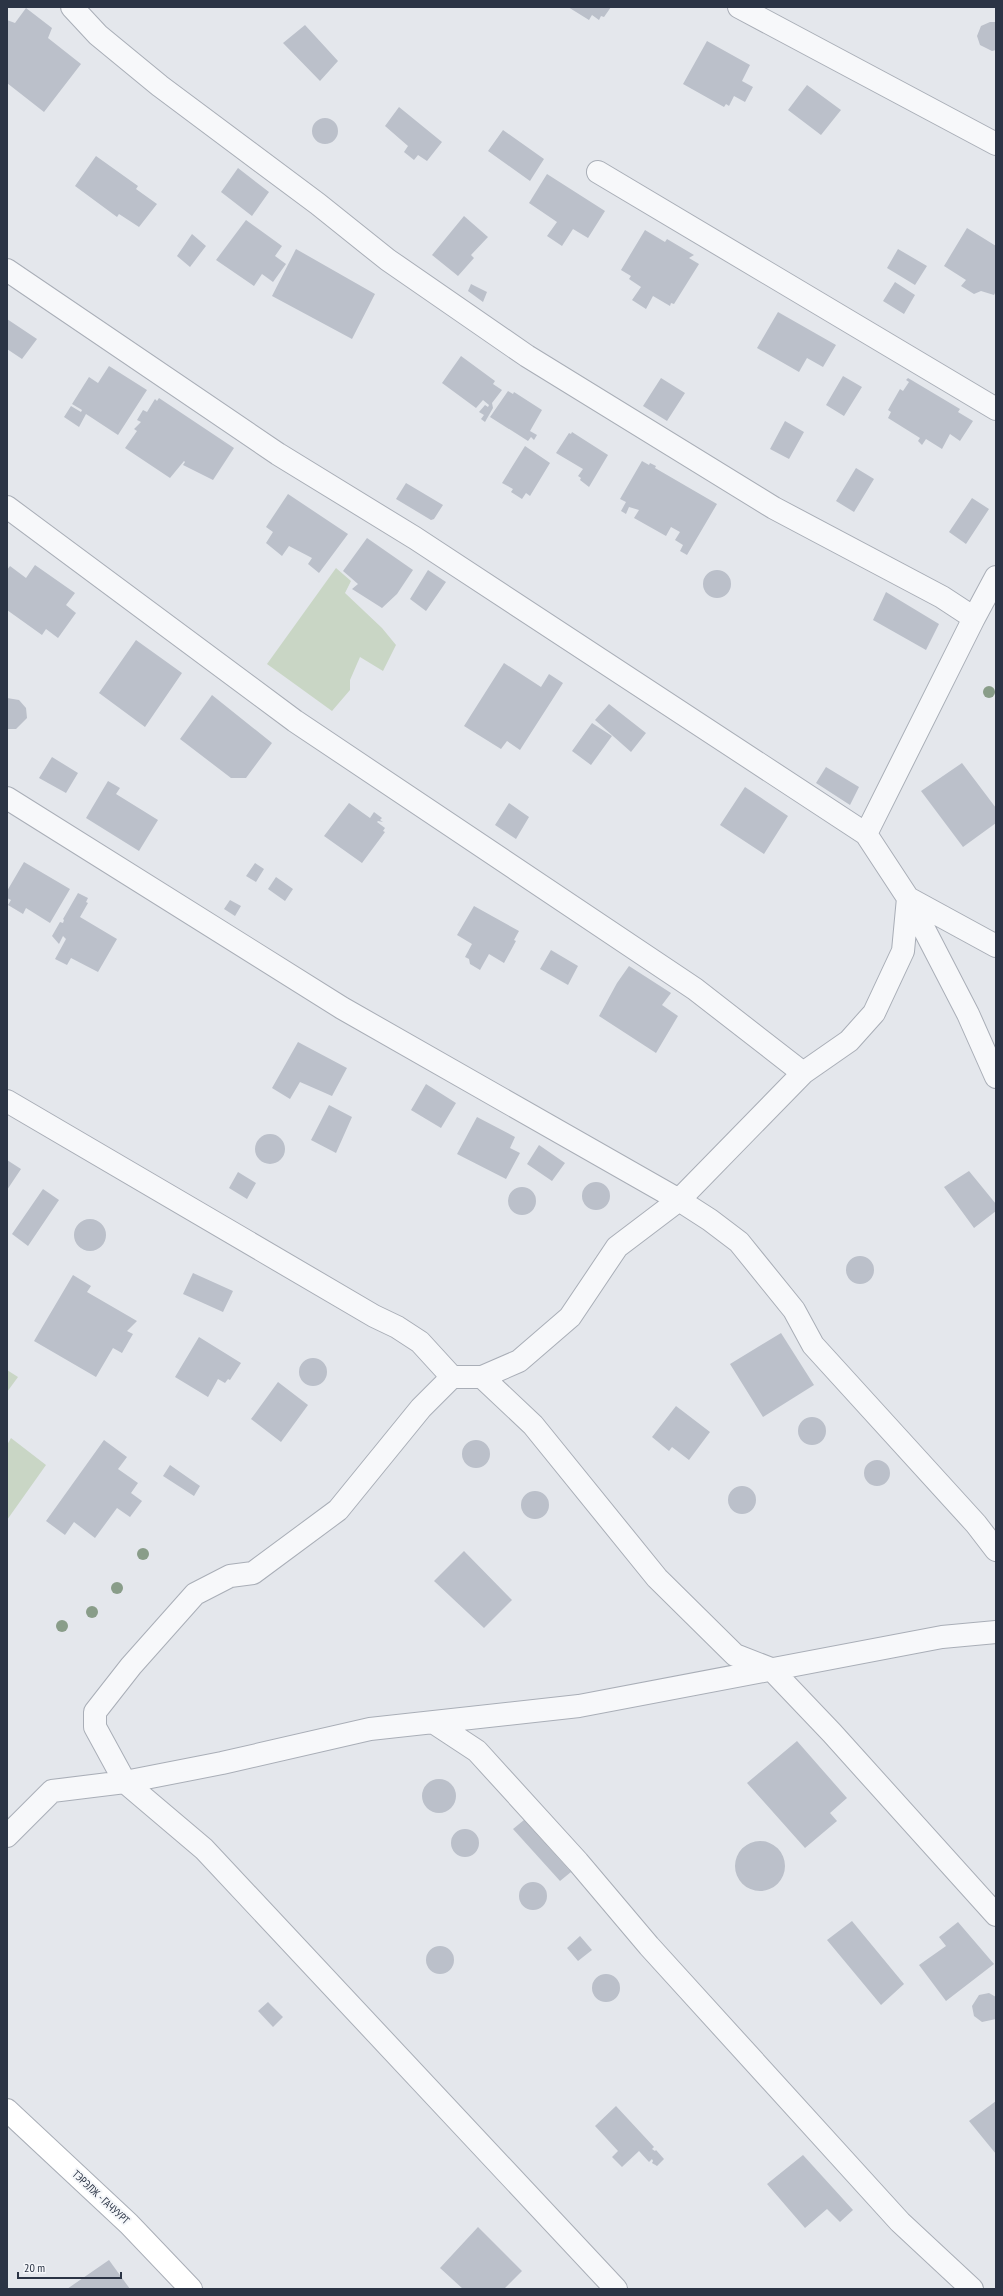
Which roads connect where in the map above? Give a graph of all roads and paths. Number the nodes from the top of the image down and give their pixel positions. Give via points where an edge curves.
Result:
1 (72, 7) edge
2 (739, 7) edge
3 (996, 144) edge
4 (598, 172) dead end
5 (7, 270) edge
6 (996, 410) edge
7 (7, 507) edge
8 (996, 577) edge
9 (974, 618) junction
10 (7, 798) edge
11 (866, 834) junction
12 (908, 898) junction
13 (996, 946) edge
14 (803, 1073) junction
15 (996, 1077) edge
16 (7, 1101) edge
17 (680, 1200) junction
18 (452, 1377) junction
19 (482, 1377) junction
20 (996, 1550) edge
21 (996, 1632) edge
22 (771, 1669) junction
23 (433, 1722) junction
24 (125, 1782) junction
25 (7, 1836) edge
26 (996, 1915) edge
27 (7, 2110) edge
28 (191, 2289) edge
29 (616, 2289) edge
30 (972, 2289) edge

1 - 9 street via 113,48 160,86 306,194 388,260 527,356 774,508 942,597
2 - 3 street
4 - 6 street
5 - 11 street via 278,454 415,538
7 - 14 street via 295,721 695,989
8 - 9 street
9 - 11 street
10 - 17 street via 342,1008
11 - 12 street
12 - 13 street
12 - 14 street via 903,952 874,1013 849,1041
12 - 15 street via 968,1014
14 - 17 street
16 - 18 street via 374,1316 397,1327 420,1342
17 - 19 street via 617,1247 570,1317 519,1361
17 - 20 street via 740,1242 794,1310 813,1345 976,1524
18 - 19 street
18 - 24 street via 421,1408 338,1510 253,1573 230,1576 195,1594 131,1666 95,1712 95,1727
19 - 22 street via 533,1425 657,1578 735,1655
21 - 22 street via 942,1637
22 - 23 street via 579,1706
22 - 26 street
23 - 24 street via 370,1728 222,1763
23 - 30 street via 477,1751 578,1862 649,1946 900,2222
24 - 25 street via 52,1791
24 - 29 street via 204,1848
27 - 28 main road, ТЭРЭЛЖ - ГАЧУУРТ via 129,2224

